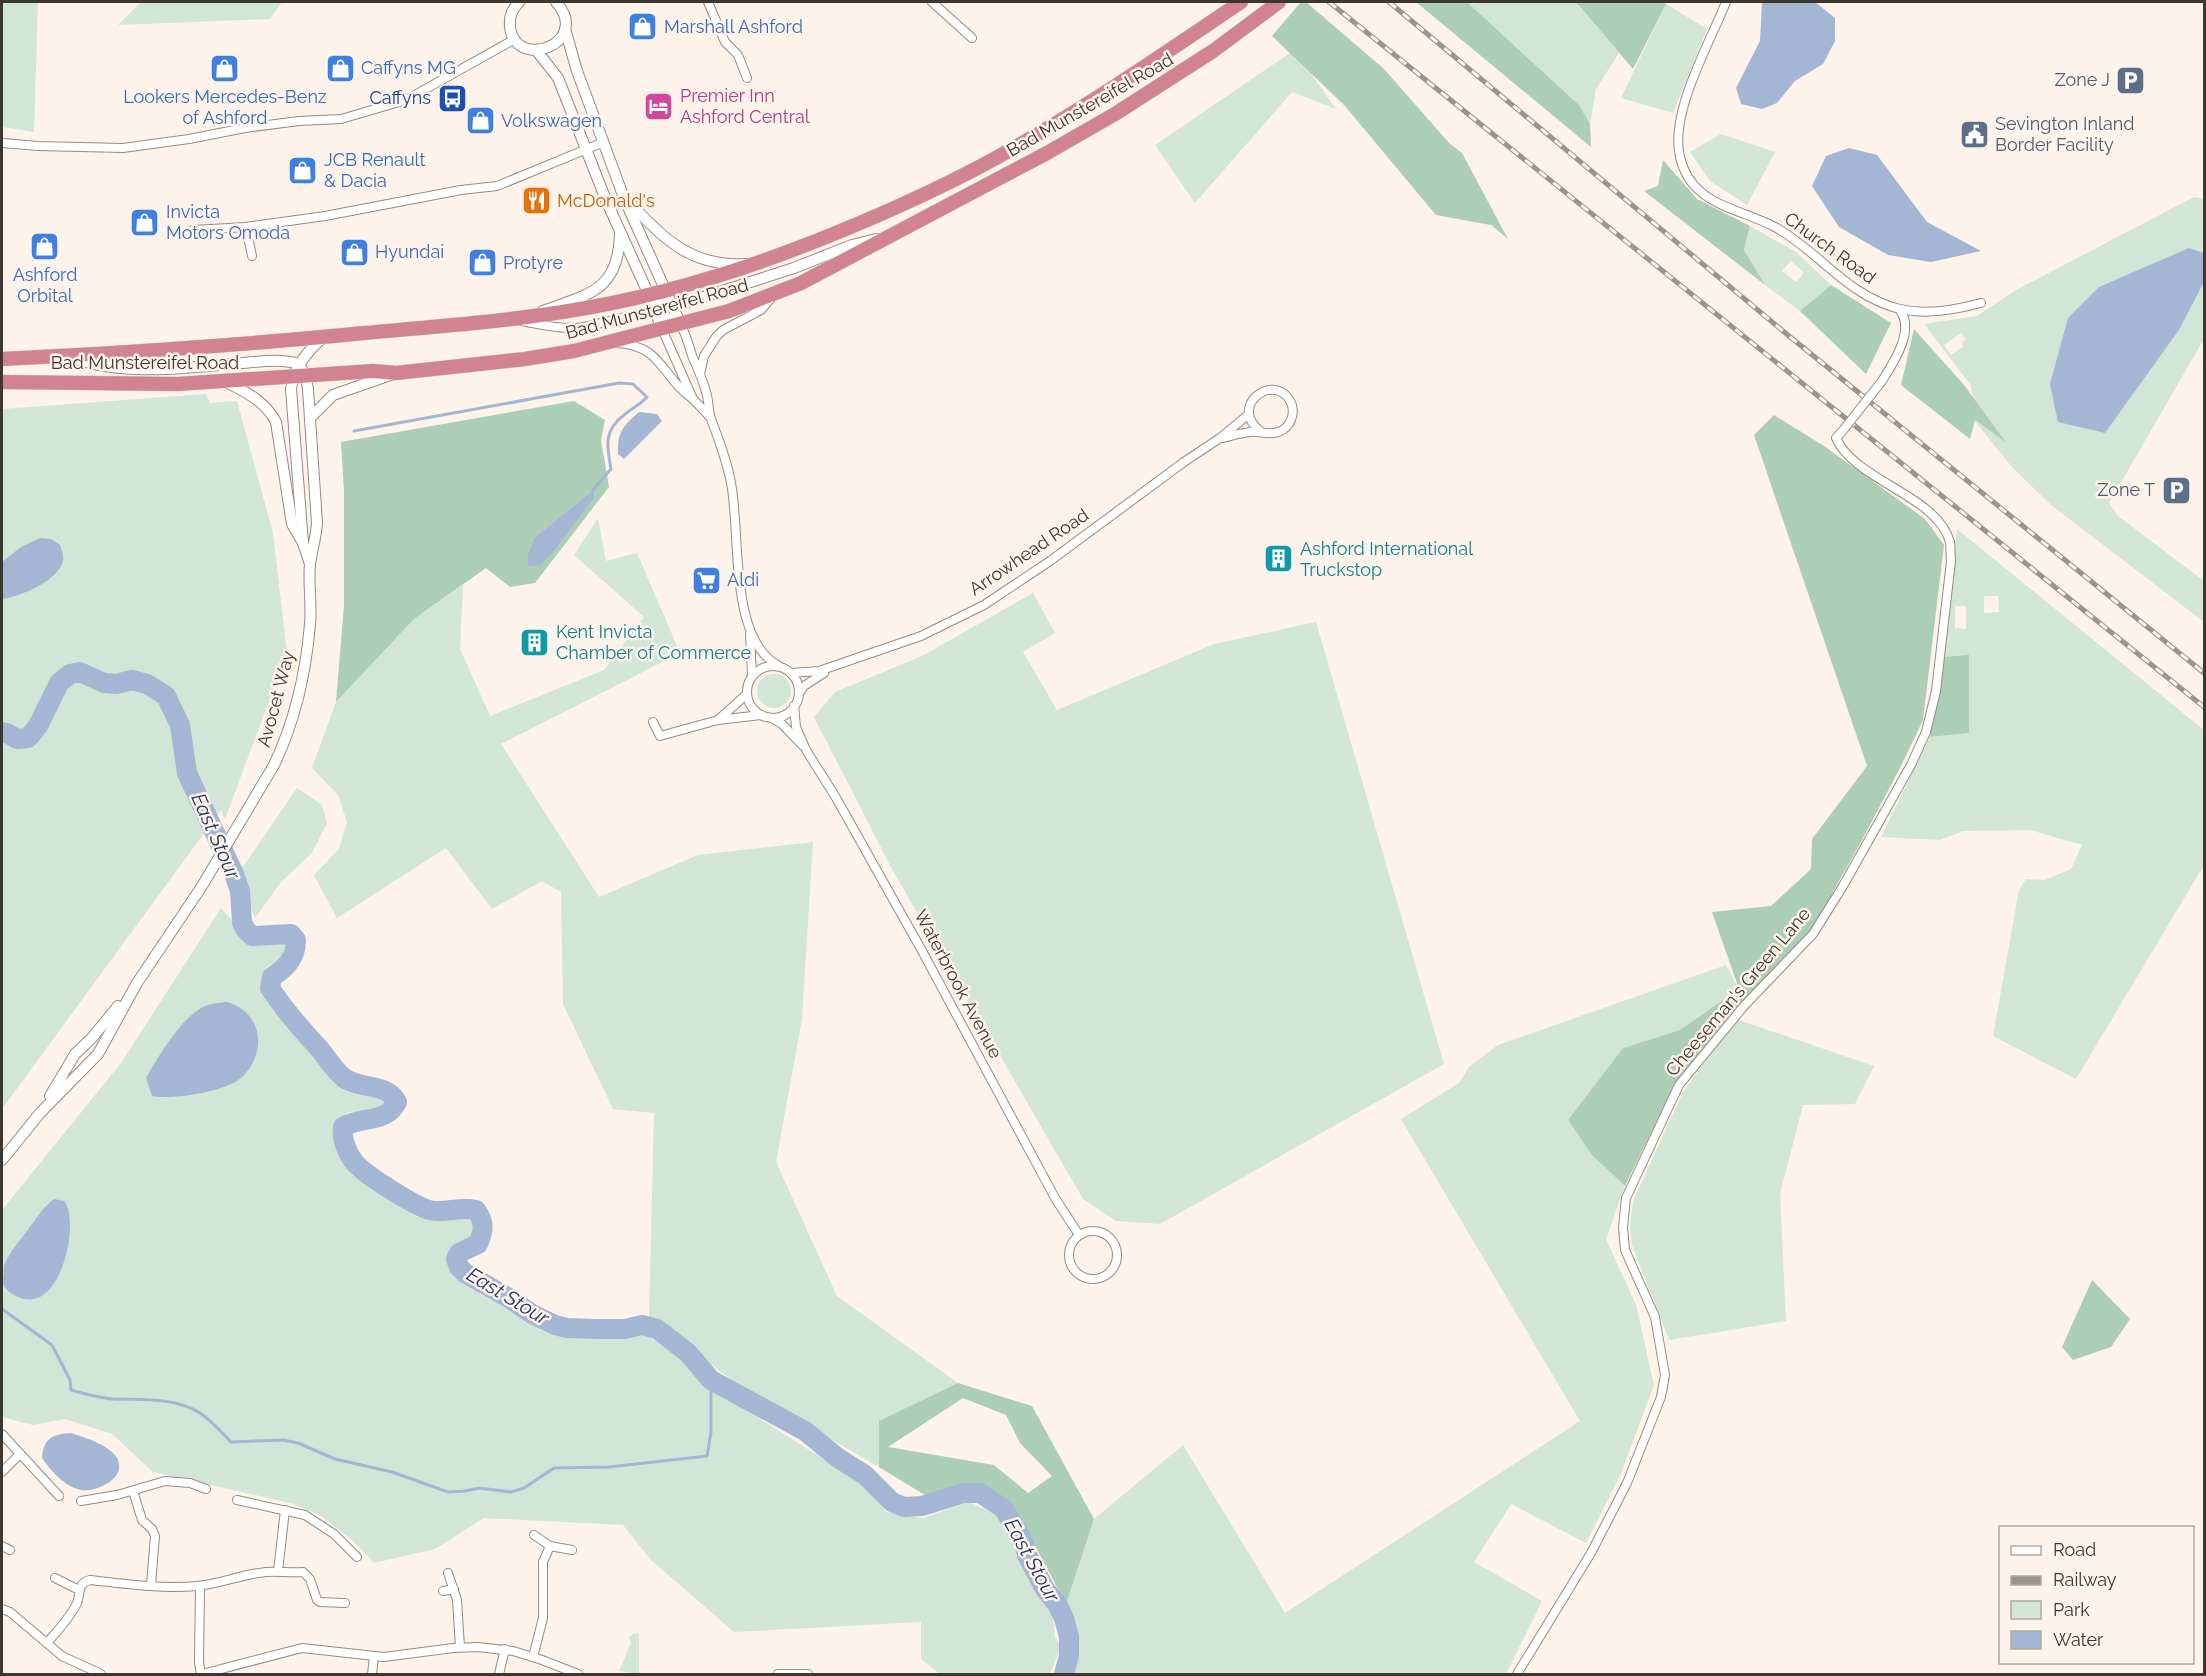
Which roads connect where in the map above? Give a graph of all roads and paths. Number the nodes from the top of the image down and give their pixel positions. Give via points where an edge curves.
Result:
1 (519, 2) edge
2 (556, 2) edge
3 (708, 2) edge
4 (932, 2) edge
5 (947, 2) edge
6 (1241, 2) edge
7 (1280, 2) edge
8 (1726, 2) edge
9 (940, 9) junction
10 (565, 29) junction
11 (972, 38) dead end
12 (515, 39) junction
13 (536, 50) junction
14 (747, 78) dead end
15 (603, 142) junction
16 (2, 143) edge
17 (586, 149) junction
18 (624, 198) junction
19 (246, 226) junction
20 (193, 230) dead end
21 (620, 232) junction
22 (886, 237) junction
23 (252, 256) dead end
24 (752, 264) junction
25 (666, 289) junction
26 (648, 294) junction
27 (776, 294) junction
28 (1981, 303) dead end
29 (672, 305) junction
30 (1899, 309) junction
31 (656, 314) junction
32 (529, 316) junction
33 (507, 318) junction
34 (681, 325) junction
35 (662, 329) junction
36 (323, 337) junction
37 (605, 342) junction
38 (66, 355) junction
39 (2, 359) edge
40 (299, 372) junction
41 (396, 373) junction
42 (700, 375) junction
43 (2, 382) edge
44 (226, 382) junction
45 (693, 399) junction
46 (1249, 414) junction
47 (710, 417) junction
48 (310, 418) junction
49 (1260, 431) junction
50 (1220, 438) junction
51 (303, 543) junction
52 (310, 564) junction
53 (748, 622) junction
54 (841, 664) junction
55 (779, 666) junction
56 (791, 673) junction
57 (752, 676) junction
58 (799, 693) junction
59 (747, 694) junction
60 (794, 706) junction
61 (761, 715) junction
62 (772, 718) junction
63 (718, 720) junction
64 (653, 722) dead end
65 (806, 750) junction
66 (137, 983) junction
67 (40, 1113) junction
68 (2, 1160) edge
69 (1079, 1235) junction
70 (2, 1434) edge
71 (20, 1454) junction
72 (2, 1472) edge
73 (206, 1489) dead end
74 (133, 1491) junction
75 (58, 1496) dead end
76 (237, 1500) dead end
77 (81, 1501) dead end
78 (285, 1510) junction
79 (534, 1535) dead end
80 (550, 1546) junction
81 (572, 1550) dead end
82 (357, 1557) dead end
83 (278, 1571) junction
84 (448, 1573) dead end
85 (56, 1578) dead end
86 (151, 1585) junction
87 (200, 1586) junction
88 (454, 1589) junction
89 (79, 1590) junction
90 (443, 1591) dead end
91 (345, 1603) dead end
92 (2, 1609) edge
93 (47, 1643) junction
94 (460, 1647) junction
95 (505, 1649) junction
96 (374, 1657) junction
97 (533, 1657) junction
98 (228, 1672) edge
99 (101, 1674) edge
100 (201, 1674) edge
101 (372, 1674) edge
102 (499, 1674) edge
103 (578, 1674) edge
104 (778, 1674) edge
105 (788, 1674) edge
106 (808, 1674) edge
107 (1516, 1674) edge

1 - 12 street via 510,18
2 - 10 street via 566,18
3 - 14 street via 725,42 738,55
4 - 9 street
5 - 9 street
6 - 24 highway, Bad Munstereifel Road via 1145,68 1016,147 872,219
7 - 22 highway, Bad Munstereifel Road via 1169,81 1115,114
8 - 30 street, Church Road via 1688,93 1680,124 1678,146 1686,174 1708,197 1776,228 1858,292
9 - 11 street
10 - 13 street via 555,45
10 - 15 street
12 - 13 street
12 - 16 street via 406,100 341,119 245,128 123,148
13 - 17 street via 558,78
15 - 17 street
15 - 18 street
17 - 19 street via 497,186
17 - 21 street
18 - 24 street via 683,252 731,265
18 - 25 street
19 - 20 street
19 - 23 street
21 - 26 street
21 - 32 street via 620,252 607,281 588,294
22 - 27 highway, Bad Munstereifel Road
22 - 29 street
24 - 25 highway, Bad Munstereifel Road
25 - 26 highway, Bad Munstereifel Road
25 - 29 street
26 - 29 street via 663,305
26 - 31 street
26 - 32 highway, Bad Munstereifel Road
27 - 34 highway, Bad Munstereifel Road
27 - 42 street via 761,310 716,337 704,356
28 - 30 street, Church Road via 1929,312
29 - 34 street
30 - 107 street, Cheeseman's Green Lane, bridge via 1905,319 1896,359 1836,438 1850,458 1921,506 1941,525 1950,542 1936,691 1926,732 1873,833 1812,934 1744,1006 1679,1085 1626,1198 1625,1251 1655,1317 1665,1376 1661,1398 1627,1483 1591,1553
31 - 33 street via 574,328
31 - 34 street
31 - 35 street
32 - 33 highway, Bad Munstereifel Road
33 - 36 highway, Bad Munstereifel Road
34 - 35 highway, Bad Munstereifel Road
34 - 42 street
35 - 37 highway, Bad Munstereifel Road
35 - 45 street
36 - 38 highway, Bad Munstereifel Road
36 - 40 street via 308,352
37 - 41 highway, Bad Munstereifel Road via 546,357
37 - 45 street via 642,348 660,361 681,391
38 - 39 highway, Bad Munstereifel Road
38 - 40 street via 118,368 290,361
40 - 41 highway, Bad Munstereifel Road
40 - 44 highway, Bad Munstereifel Road
40 - 48 street, Avocet Way
40 - 51 street, Avocet Way via 291,402
41 - 48 street via 333,395
42 - 47 street
43 - 44 highway, Bad Munstereifel Road
44 - 51 street, Avocet Way via 255,397 276,422 292,524
45 - 47 street
46 - 49 street
46 - 49 street via 1252,399 1264,390 1279,391 1290,401 1293,415 1286,427 1274,433
46 - 50 street, Arrowhead Road
47 - 53 street via 732,485 737,570
48 - 52 street, Avocet Way via 317,523
49 - 50 street, Arrowhead Road
50 - 54 street, Arrowhead Road via 984,605 921,636
51 - 52 street, Avocet Way
52 - 66 street, Avocet Way via 307,658 283,745 202,886
53 - 55 street via 764,655
53 - 57 street
54 - 56 street, Arrowhead Road
54 - 58 street, Arrowhead Road via 812,680
55 - 56 street
55 - 57 street via 761,668
56 - 58 street
57 - 59 street
58 - 60 street
59 - 61 street via 751,706
59 - 63 street
60 - 62 street via 785,715
60 - 65 street, Waterbrook Avenue via 796,727
61 - 62 street
61 - 63 street
62 - 65 street, Waterbrook Avenue
63 - 64 street via 660,736
65 - 69 street, Waterbrook Avenue
66 - 67 street, Avocet Way via 75,1054
66 - 67 street, Avocet Way via 98,1054
67 - 68 street, Avocet Way
69 - 69 street via 1095,1231 1115,1244 1115,1266 1105,1276 1089,1279 1075,1271 1069,1256
70 - 71 street
71 - 72 street
71 - 75 street
73 - 74 street via 165,1481
74 - 77 street
74 - 86 street via 142,1520 155,1536
76 - 78 street
78 - 82 street via 318,1523
78 - 83 street
79 - 80 street
80 - 81 street
80 - 97 street via 543,1562 543,1618
83 - 87 street
83 - 91 street via 303,1572 320,1602
84 - 88 street
85 - 89 street
86 - 87 street
86 - 89 street via 90,1580
87 - 100 street
88 - 90 street
88 - 94 street
89 - 93 street via 77,1602
92 - 93 street
93 - 99 street via 68,1659
94 - 95 street
94 - 96 street
95 - 97 street
95 - 102 street
96 - 98 street via 302,1648
96 - 101 street
97 - 103 street
98 - 100 street
104 - 105 street
105 - 106 street

